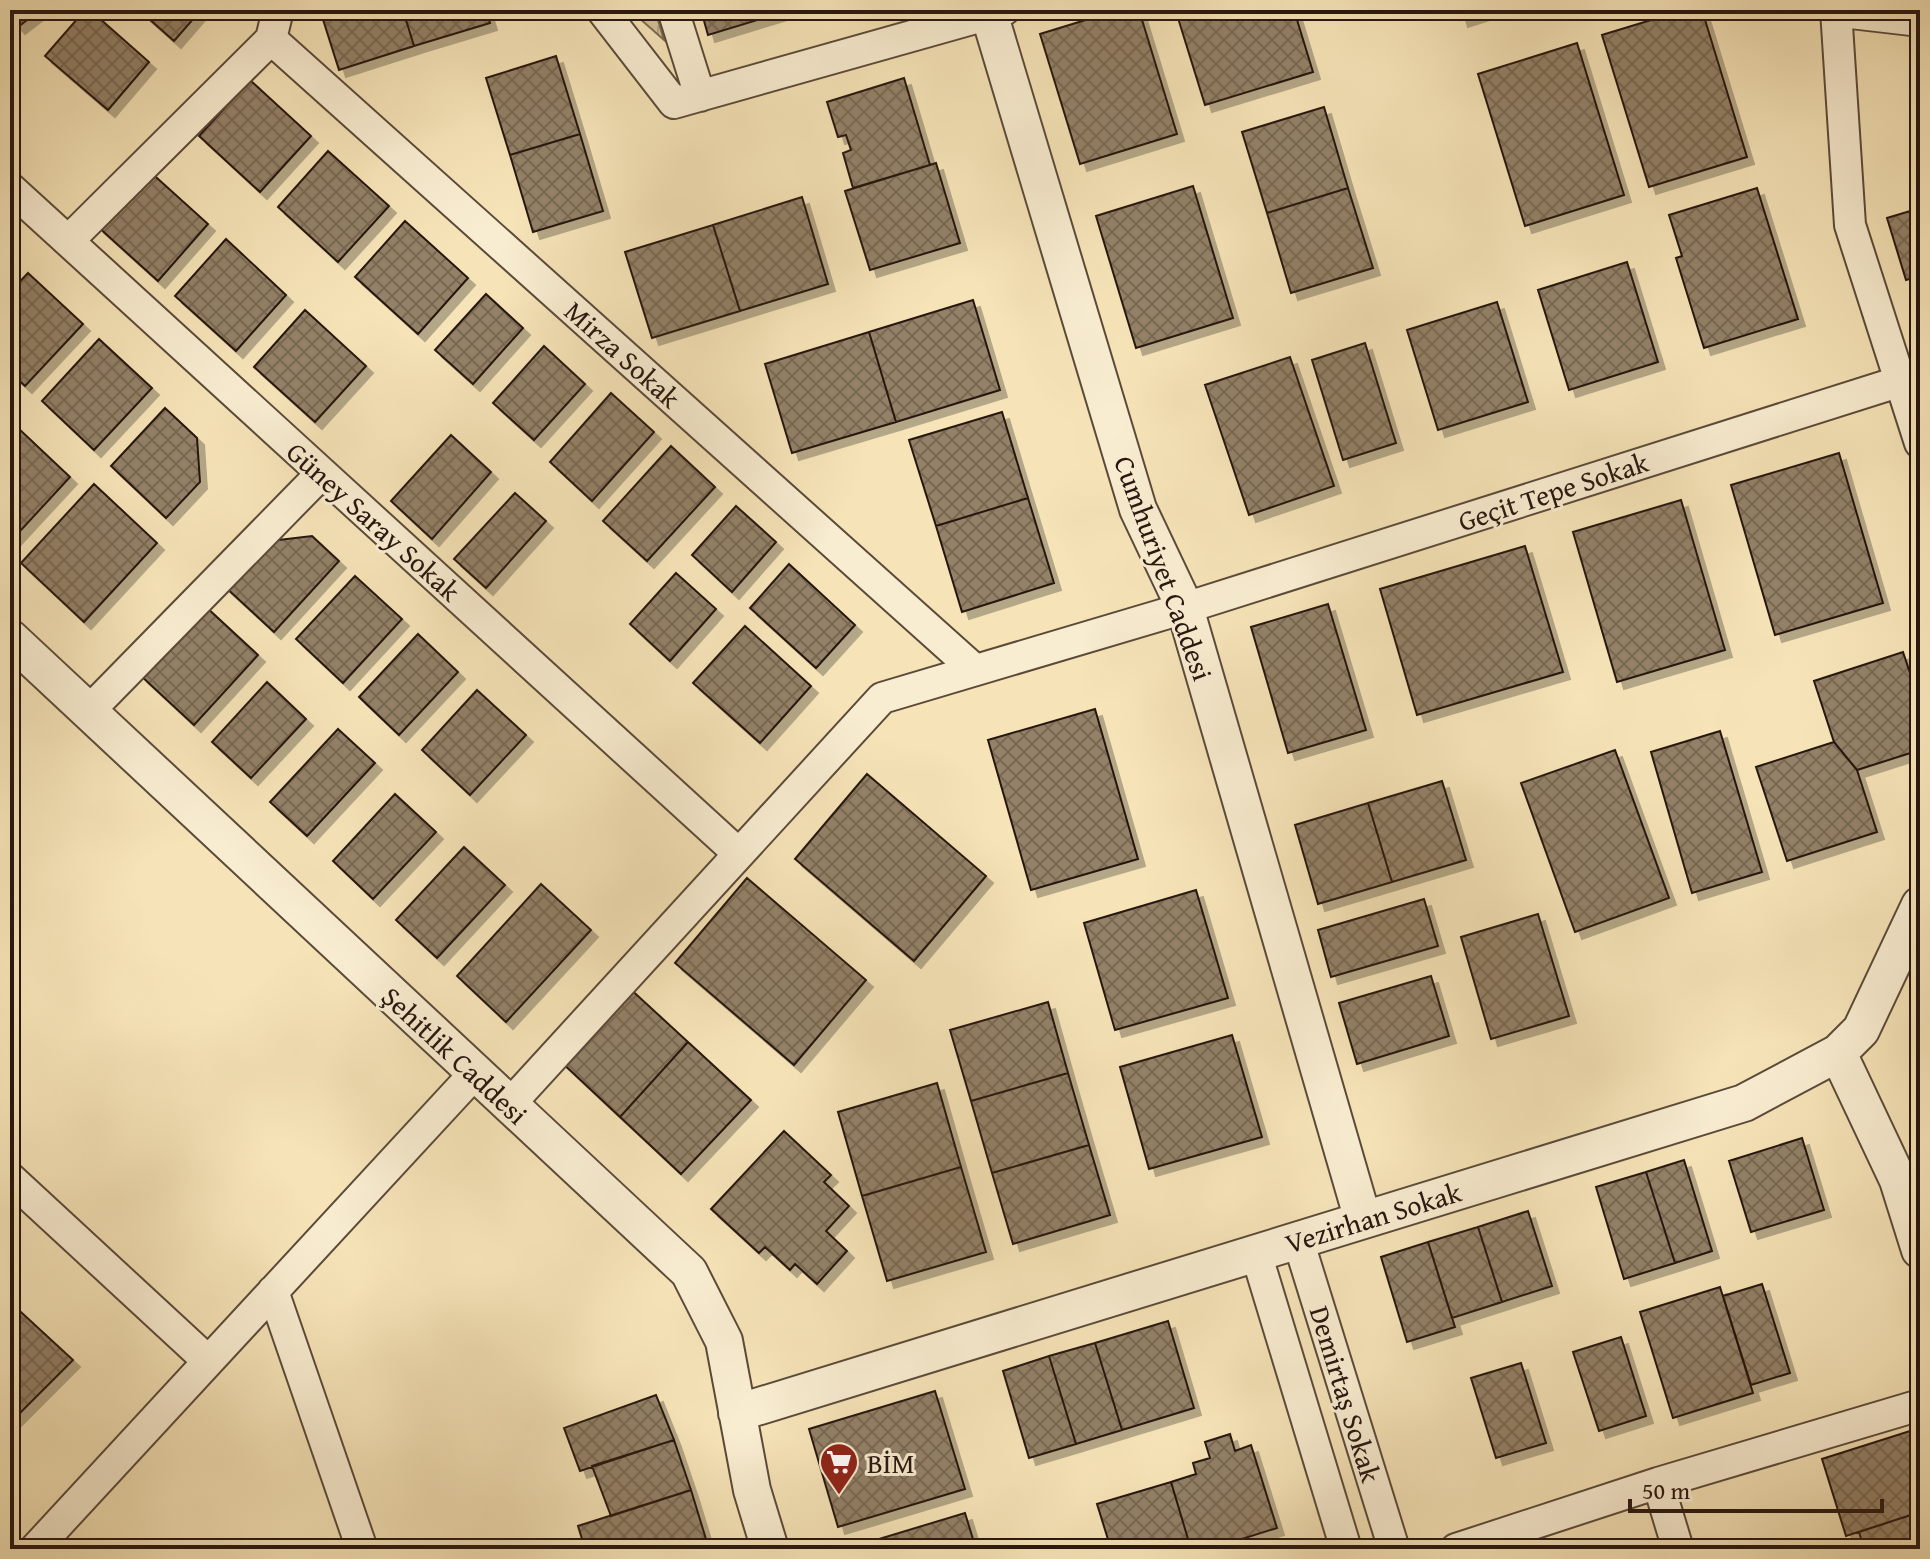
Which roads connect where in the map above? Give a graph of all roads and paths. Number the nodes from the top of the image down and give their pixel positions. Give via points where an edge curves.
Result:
1 (602, 10) edge
2 (673, 10) edge
3 (1836, 10) edge
4 (1851, 10) edge
5 (994, 11) edge
6 (1920, 18) edge
7 (275, 24) edge
8 (700, 96) junction
9 (10, 188) edge
10 (68, 241) junction
11 (1910, 378) edge
12 (1920, 443) edge
13 (322, 473) junction
14 (1185, 608) junction
15 (11, 642) edge
16 (975, 670) junction
17 (88, 712) junction
18 (739, 854) junction
19 (1920, 905) edge
20 (1838, 1053) junction
21 (475, 1073) junction
22 (509, 1105) junction
23 (10, 1178) edge
24 (1363, 1220) junction
25 (1298, 1240) junction
26 (1919, 1241) edge
27 (1256, 1253) junction
28 (273, 1291) junction
29 (208, 1361) junction
30 (1920, 1405) edge
31 (737, 1413) junction
32 (1658, 1483) junction
33 (35, 1549) edge
34 (362, 1549) edge
35 (770, 1549) edge
36 (1346, 1549) edge
37 (1394, 1549) edge
38 (1456, 1549) edge
39 (1678, 1549) edge

1 - 8 street via 674,103
2 - 8 street
3 - 11 street via 1850,225
4 - 6 street
5 - 8 street
5 - 14 street, Cumhuriyet Caddesi via 1138,509
7 - 10 street
7 - 16 street, Mirza Sokak
9 - 10 street, Güney Saray Sokak
10 - 13 street, Güney Saray Sokak
11 - 12 street
11 - 14 street, Geçit Tepe Sokak
13 - 17 street
13 - 18 street, Güney Saray Sokak
14 - 16 street, Geçit Tepe Sokak
14 - 24 street, Cumhuriyet Caddesi
15 - 17 street, Şehitlik Caddesi
16 - 18 street, Geçit Tepe Sokak via 882,698
17 - 21 street, Şehitlik Caddesi
18 - 22 street, Geçit Tepe Sokak
19 - 20 street, Vezirhan Sokak via 1861,1030
20 - 24 street, Vezirhan Sokak via 1744,1103
20 - 26 street via 1898,1180
21 - 22 street, Şehitlik Caddesi
21 - 28 street
22 - 31 street, Şehitlik Caddesi via 689,1272 724,1341
23 - 29 street
24 - 25 street, Vezirhan Sokak
25 - 27 street, Vezirhan Sokak
25 - 37 street, Demirtaş Sokak
27 - 31 street, Vezirhan Sokak
27 - 36 street
28 - 29 street
28 - 34 street
29 - 33 street
30 - 32 street
31 - 35 street, Şehitlik Caddesi
32 - 38 street
32 - 39 street

